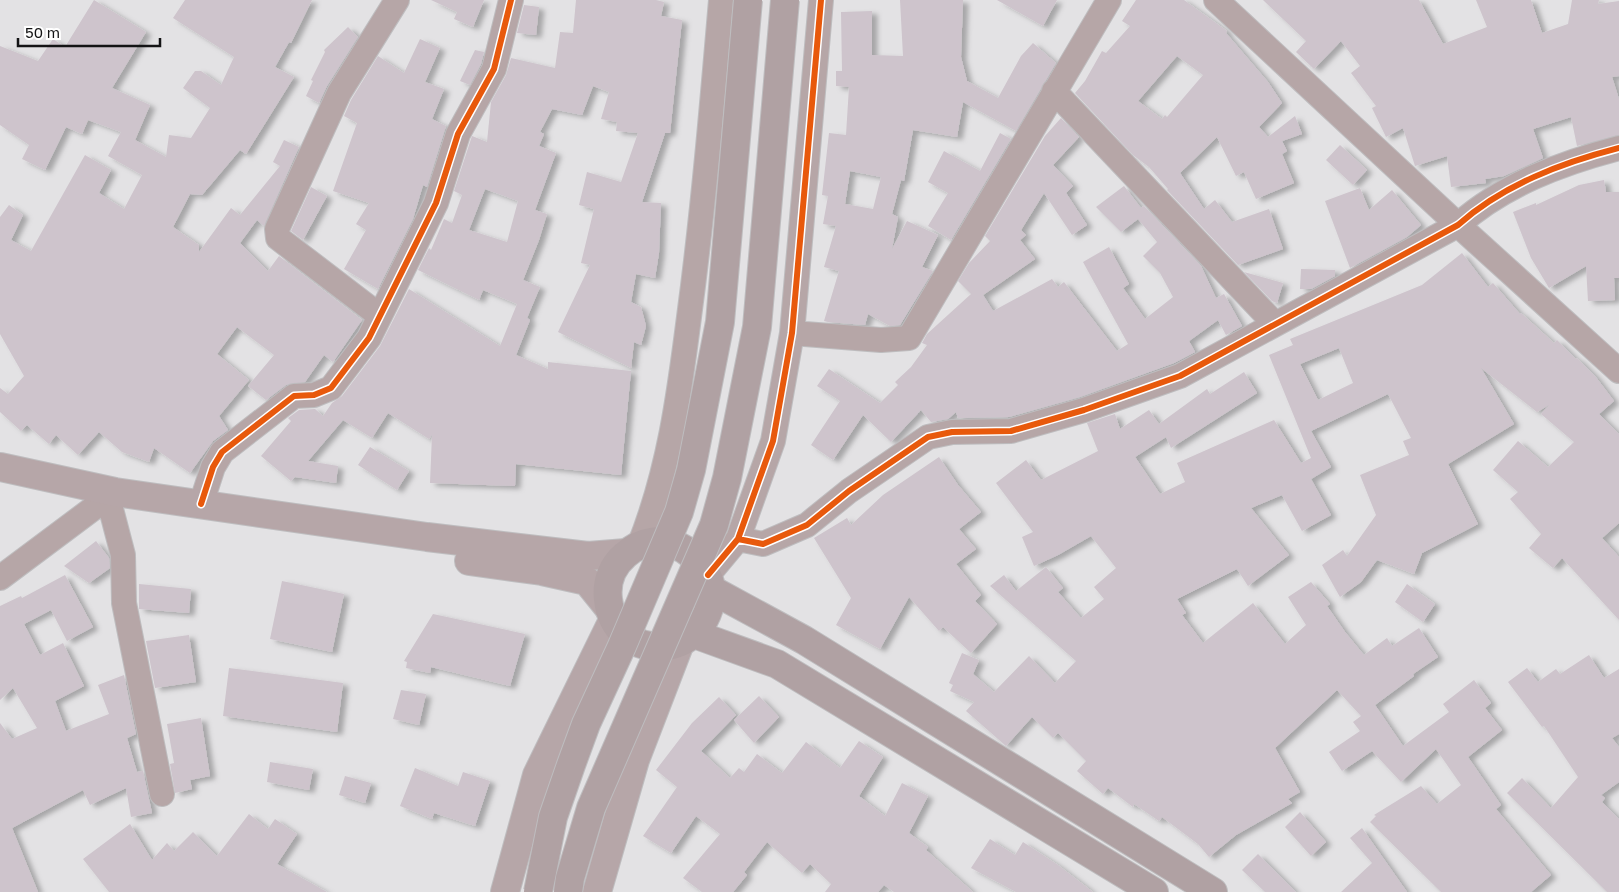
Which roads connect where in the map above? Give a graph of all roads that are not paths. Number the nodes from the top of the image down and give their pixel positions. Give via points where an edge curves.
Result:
1 (397, 0) edge
2 (511, 0) edge
3 (721, 0) edge
4 (748, 0) edge
5 (785, 0) edge
6 (821, 0) edge
7 (1109, 0) edge
8 (1216, 0) edge
9 (1054, 91) junction
10 (1619, 148) edge
11 (1458, 225) junction
12 (380, 316) junction
13 (1274, 323) junction
14 (792, 333) junction
15 (1619, 371) edge
16 (0, 466) edge
17 (0, 480) edge
18 (108, 502) junction
19 (201, 504) junction
20 (738, 539) junction
21 (633, 550) junction
22 (0, 578) edge
23 (710, 583) junction
24 (611, 613) junction
25 (687, 639) junction
26 (162, 794) dead end
27 (505, 892) edge
28 (538, 892) edge
29 (568, 892) edge
30 (597, 892) edge
31 (1154, 892) edge
32 (1213, 892) edge

1 - 12 street via 339,93 277,228 278,238
2 - 12 street via 494,69 458,134 436,203
3 - 21 street via 702,223 676,421 651,515
4 - 28 highway, bridge via 720,322 691,470 679,512 580,740 553,817
5 - 29 highway, bridge via 757,328 727,478 714,525 591,808
6 - 14 street
7 - 9 street
8 - 11 street
9 - 13 street
9 - 14 street via 909,338 881,340
10 - 11 street via 1575,160 1521,184 1486,202
11 - 13 street
11 - 15 street
12 - 19 street via 369,338 331,388 294,396 222,452 213,467
13 - 20 street via 1180,376 1084,410 1010,431 952,432 928,437 849,491 807,525 763,544
14 - 20 street via 773,441
16 - 18 main road
17 - 18 main road
18 - 19 main road
18 - 22 street
18 - 24 main road via 568,576 587,581
18 - 26 street via 123,555 124,604
19 - 21 main road via 427,537 588,556
20 - 23 street
21 - 23 highway via 653,542 670,543 686,549 699,561
21 - 24 highway via 616,564 610,578 607,592
23 - 25 highway via 711,606 705,621
23 - 32 highway
24 - 25 highway via 632,640 645,645 663,647
24 - 27 main road via 537,775
25 - 30 main road via 635,760
25 - 31 highway via 777,664

